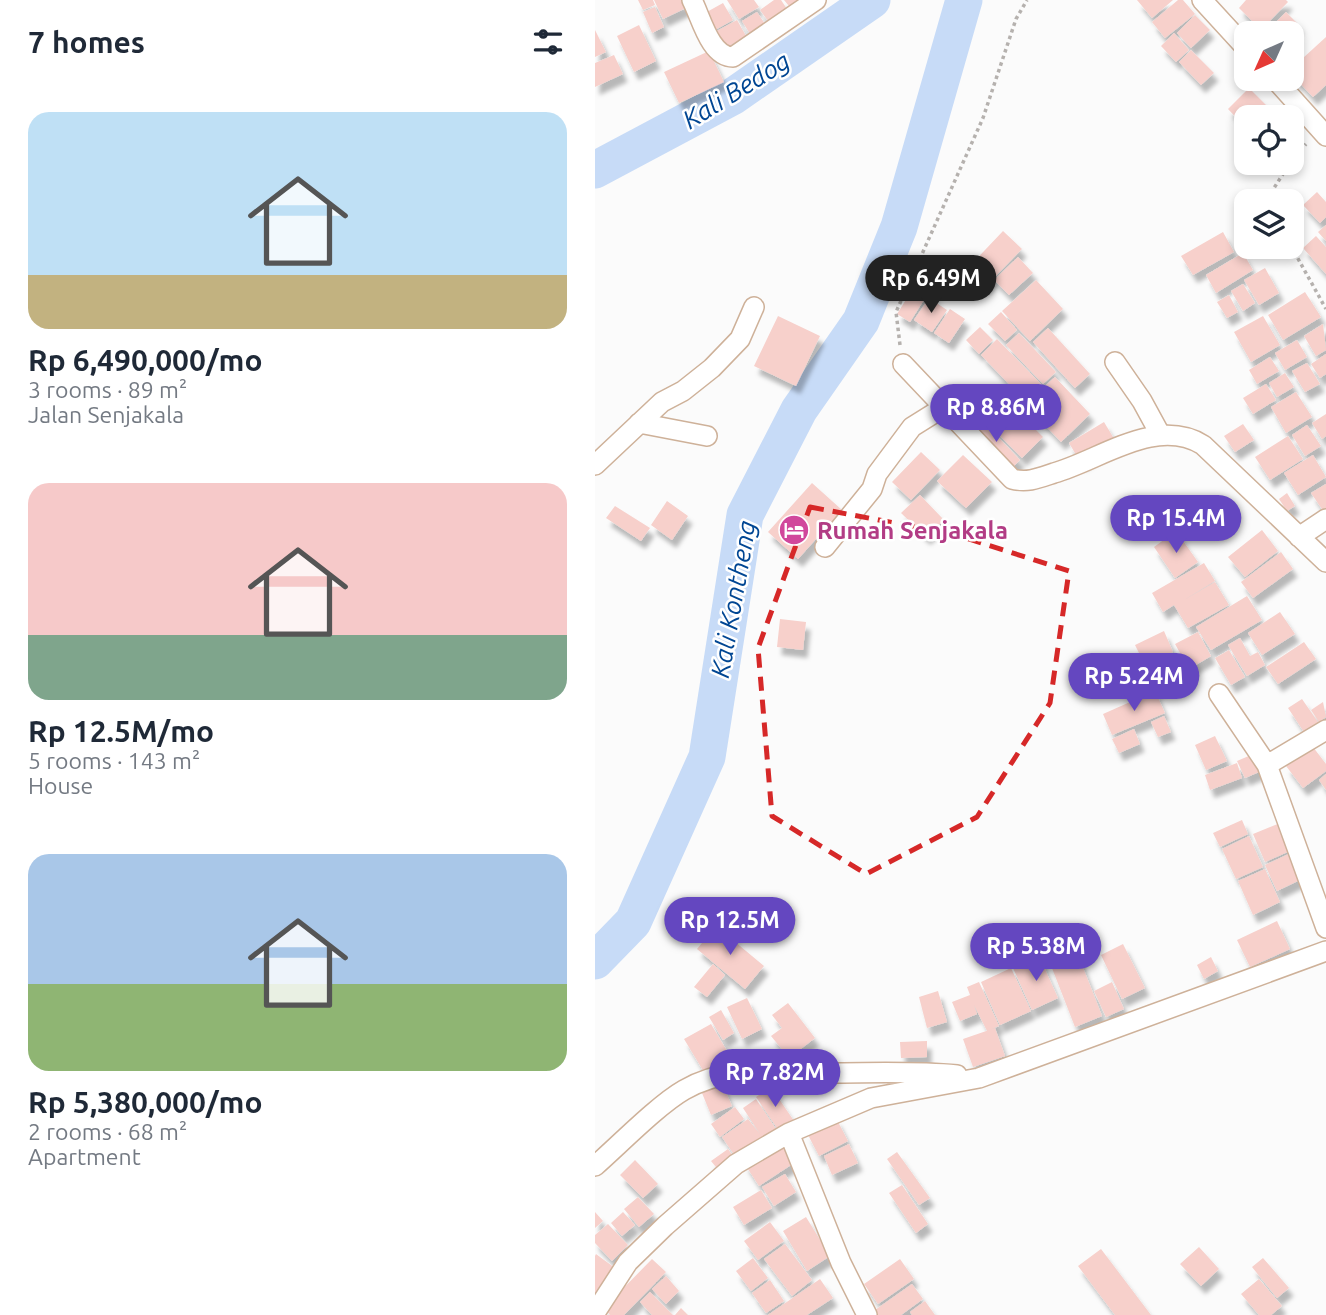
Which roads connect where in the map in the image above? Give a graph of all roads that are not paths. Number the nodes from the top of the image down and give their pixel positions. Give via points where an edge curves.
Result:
1 (692, 0) edge
2 (816, 0) edge
3 (1202, 0) edge
4 (1234, 35) edge
5 (1287, 91) edge
6 (1324, 129) edge
7 (754, 307) dead end
8 (1115, 362) dead end
9 (903, 364) road end
10 (944, 407) junction
11 (639, 423) junction
12 (1160, 435) junction
13 (707, 436) dead end
14 (595, 465) edge
15 (1326, 519) edge
16 (1299, 537) junction
17 (825, 547) dead end
18 (1326, 562) edge
19 (1219, 694) dead end
20 (1326, 730) edge
21 (1267, 765) junction
22 (1326, 929) edge
23 (1326, 951) edge
24 (979, 1078) junction
25 (789, 1133) junction
26 (595, 1166) edge
27 (595, 1314) edge
28 (867, 1315) edge

1 - 2 street via 716,50 726,57 733,57
3 - 4 street
5 - 6 street
7 - 11 street via 740,339 712,368
8 - 12 street
9 - 10 street
10 - 12 street via 1005,474 1020,481 1083,465 1142,438
10 - 17 street via 912,427 877,474 872,489
11 - 13 street
11 - 14 street
12 - 16 street via 1180,435 1203,444
15 - 16 street
16 - 18 street
19 - 21 street
20 - 21 street
21 - 22 street
23 - 24 street
24 - 25 street via 871,1098
24 - 26 street via 913,1071 726,1073 683,1090
25 - 27 street via 736,1164 665,1226 628,1262
25 - 28 street

